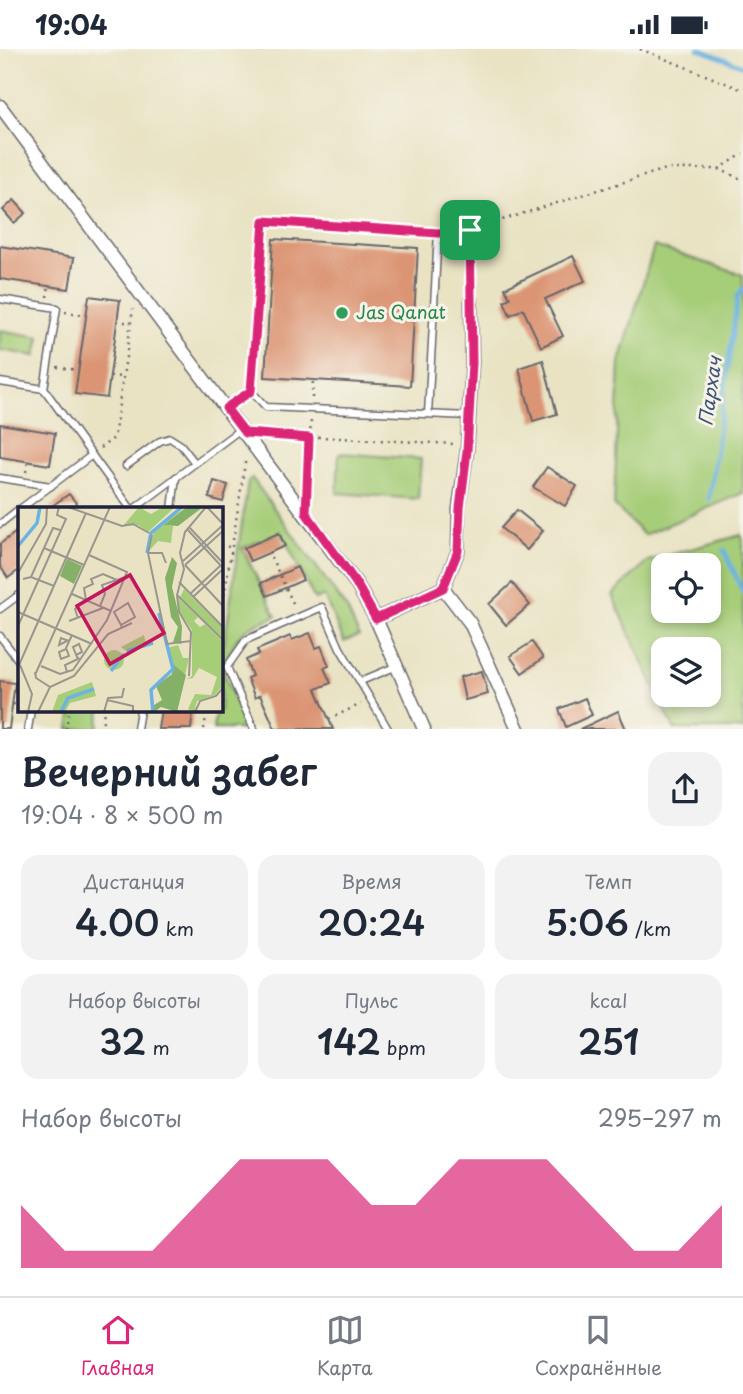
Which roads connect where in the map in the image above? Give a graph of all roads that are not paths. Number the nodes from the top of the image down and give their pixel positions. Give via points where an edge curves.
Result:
1 (0, 106) edge
2 (0, 299) edge
3 (471, 301) road end
4 (0, 382) edge
5 (44, 389) junction
6 (251, 391) junction
7 (226, 408) junction
8 (428, 414) junction
9 (469, 416) junction
10 (245, 433) junction
11 (92, 455) junction
12 (195, 463) junction
13 (126, 466) dead end
14 (176, 477) junction
15 (0, 478) edge
16 (51, 486) junction
17 (23, 507) edge
18 (131, 507) edge
19 (136, 507) edge
20 (172, 507) edge
21 (18, 510) edge
22 (0, 524) edge
23 (443, 588) junction
24 (18, 596) edge
25 (0, 609) edge
26 (376, 619) junction
27 (0, 636) edge
28 (18, 659) edge
29 (397, 666) junction
30 (361, 681) junction
31 (31, 711) edge
32 (140, 711) edge
33 (28, 729) edge
34 (137, 729) edge
35 (254, 729) edge
36 (388, 729) edge
37 (424, 729) edge
38 (517, 729) edge

1 - 7 street
2 - 5 lane via 57,308
3 - 9 street
4 - 5 lane
5 - 11 lane
6 - 7 lane
6 - 8 lane via 266,407
6 - 8 lane via 264,221 438,233
7 - 10 street
8 - 9 lane
9 - 23 street via 458,551
10 - 12 lane
10 - 26 street via 356,583
11 - 16 lane
11 - 18 lane
12 - 13 lane via 170,438
12 - 14 lane
14 - 19 lane
14 - 20 lane
15 - 16 lane
16 - 17 lane
21 - 22 lane
23 - 26 street
23 - 38 street via 470,623
24 - 25 lane
26 - 29 street
27 - 28 lane
29 - 30 lane
29 - 37 street
30 - 35 lane via 322,607 299,616 246,640 226,667
30 - 36 lane
31 - 33 lane
32 - 34 lane

